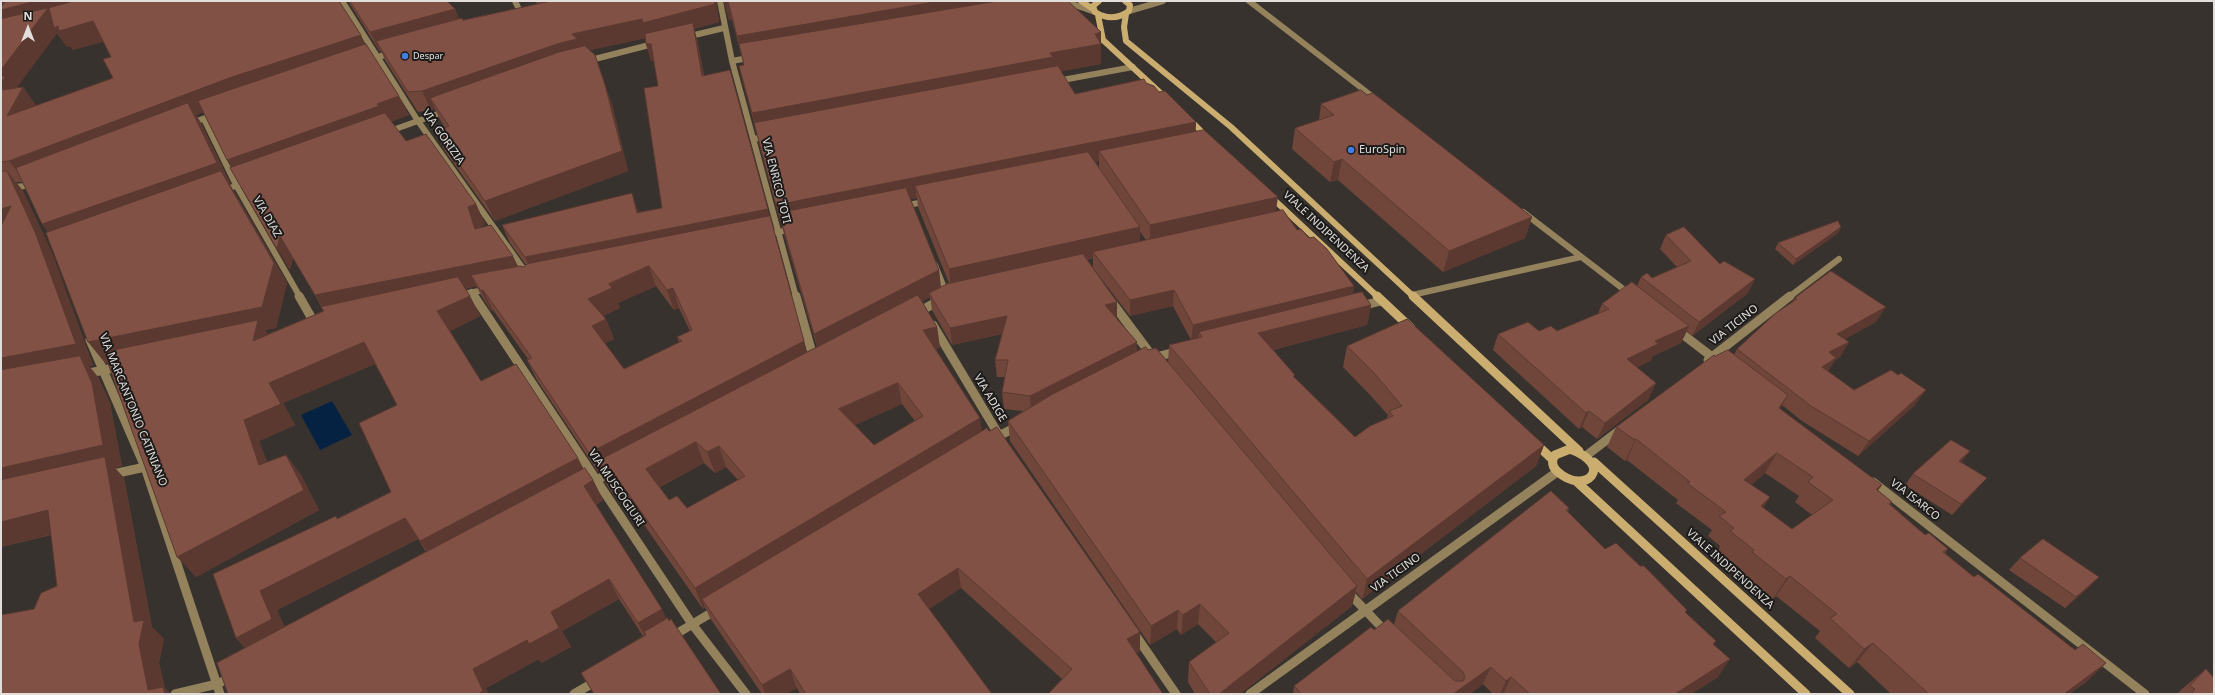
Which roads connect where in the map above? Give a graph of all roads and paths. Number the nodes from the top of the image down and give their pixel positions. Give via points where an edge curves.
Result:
1 (342, 1) edge
2 (515, 1) edge
3 (720, 1) edge
4 (1081, 1) edge
5 (1099, 1) edge
6 (1125, 1) edge
7 (1163, 1) edge
8 (1249, 1) edge
9 (1052, 5) edge
10 (1095, 12) junction
11 (1128, 13) junction
12 (532, 17) edge
13 (524, 18) junction
14 (516, 20) edge
15 (724, 28) junction
16 (678, 38) edge
17 (662, 42) edge
18 (398, 51) edge
19 (763, 55) edge
20 (376, 57) junction
21 (732, 61) junction
22 (361, 62) edge
23 (579, 63) edge
24 (1133, 67) junction
25 (1048, 83) edge
26 (1381, 102) edge
27 (1173, 105) edge
28 (454, 107) edge
29 (224, 110) edge
30 (1185, 116) edge
31 (204, 118) junction
32 (418, 121) junction
33 (182, 127) edge
34 (382, 134) edge
35 (777, 134) edge
36 (754, 139) junction
37 (1210, 144) edge
38 (258, 178) edge
39 (41, 180) edge
40 (236, 185) junction
41 (1, 188) edge
42 (1265, 191) edge
43 (214, 193) edge
44 (935, 200) edge
45 (897, 208) edge
46 (1519, 209) edge
47 (800, 228) edge
48 (777, 232) junction
49 (754, 237) edge
50 (1581, 257) junction
51 (1839, 259) dead end
52 (934, 260) edge
53 (529, 282) edge
54 (494, 288) edge
55 (471, 292) junction
56 (1412, 295) junction
57 (1108, 296) edge
58 (448, 297) edge
59 (1634, 298) edge
60 (1381, 301) junction
61 (1351, 308) edge
62 (924, 309) junction
63 (910, 316) edge
64 (316, 324) edge
65 (1668, 324) edge
66 (1415, 332) edge
67 (89, 335) edge
68 (1191, 348) edge
69 (1712, 357) junction
70 (815, 365) edge
71 (125, 366) edge
72 (1700, 367) edge
73 (1725, 367) edge
74 (102, 370) junction
75 (79, 375) edge
76 (1027, 421) edge
77 (1631, 421) edge
78 (1529, 438) edge
79 (1001, 439) junction
80 (985, 444) edge
81 (1587, 456) junction
82 (1552, 459) junction
83 (145, 467) junction
84 (618, 469) edge
85 (1557, 472) junction
86 (1863, 474) edge
87 (100, 477) edge
88 (597, 480) junction
89 (1577, 482) junction
90 (576, 491) edge
91 (1339, 581) edge
92 (726, 603) edge
93 (1364, 611) junction
94 (1127, 623) edge
95 (692, 624) junction
96 (1391, 637) edge
97 (659, 644) edge
98 (238, 673) edge
99 (607, 675) edge
100 (219, 689) edge
101 (175, 694) edge
102 (574, 694) edge
103 (746, 694) edge
104 (1176, 694) edge
105 (1250, 694) edge
106 (1806, 694) edge
107 (1850, 694) edge
108 (2145, 694) edge

1 - 20 street, VIA GORIZIA
2 - 13 street
3 - 15 street, VIA ENRICO TOTI
4 - 10 main road
5 - 10 main road
6 - 11 main road via 1130,5
7 - 11 street
8 - 26 street
9 - 10 street via 1075,5
10 - 11 main road via 1116,17
10 - 24 main road via 1103,40
11 - 56 main road, VIALE INDIPENDENZA via 1124,27 1126,41 1231,127
12 - 13 street
13 - 14 street
15 - 16 street
15 - 21 street, VIA ENRICO TOTI
17 - 23 street
18 - 20 street
19 - 21 street
20 - 22 street
20 - 32 street, VIA GORIZIA
21 - 36 street, VIA ENRICO TOTI
24 - 25 street
24 - 27 main road
28 - 32 street
29 - 31 street
30 - 37 main road
31 - 33 street
31 - 40 street, VIA DIAZ
32 - 34 street
32 - 53 street, VIA GORIZIA
35 - 36 street
36 - 48 street, VIA ENRICO TOTI
38 - 40 street
39 - 41 street via 28,190
40 - 43 street
40 - 64 street, VIA DIAZ
42 - 60 main road, VIALE INDIPENDENZA via 1290,219
44 - 45 street via 913,208
46 - 50 street
47 - 48 street
48 - 49 street
48 - 70 street, VIA ENRICO TOTI
50 - 56 street
50 - 59 street
51 - 69 street, VIA TICINO
52 - 62 street via 951,294
54 - 55 street
55 - 58 street
55 - 88 street, VIA MUSCOGIURI
56 - 81 main road, VIALE INDIPENDENZA
57 - 68 street via 1152,361
60 - 61 street
60 - 66 main road, VIALE INDIPENDENZA
62 - 63 street
62 - 79 street, VIA ADIGE
65 - 69 street
67 - 74 street, VIA MARCANTONIO CATINIANO
69 - 72 street, VIA TICINO
69 - 73 street
71 - 74 street
74 - 75 street
74 - 83 street, VIA MARCANTONIO CATINIANO
76 - 79 street
77 - 81 street
78 - 82 main road
79 - 80 street
81 - 82 main road via 1562,450
81 - 89 main road via 1596,470 1587,481
81 - 107 main road, VIALE INDIPENDENZA
82 - 85 main road
83 - 87 street
83 - 100 street, VIA MARCANTONIO CATINIANO
84 - 88 street
85 - 89 main road
85 - 93 street, VIA TICINO
86 - 108 street, VIA ISARCO
88 - 90 street
88 - 95 street, VIA MUSCOGIURI
89 - 106 main road
91 - 93 street
92 - 95 street
93 - 96 street
93 - 105 street, VIA TICINO
94 - 104 street
95 - 97 street
95 - 103 street, VIA MUSCOGIURI
98 - 100 street
99 - 102 street
100 - 101 street

